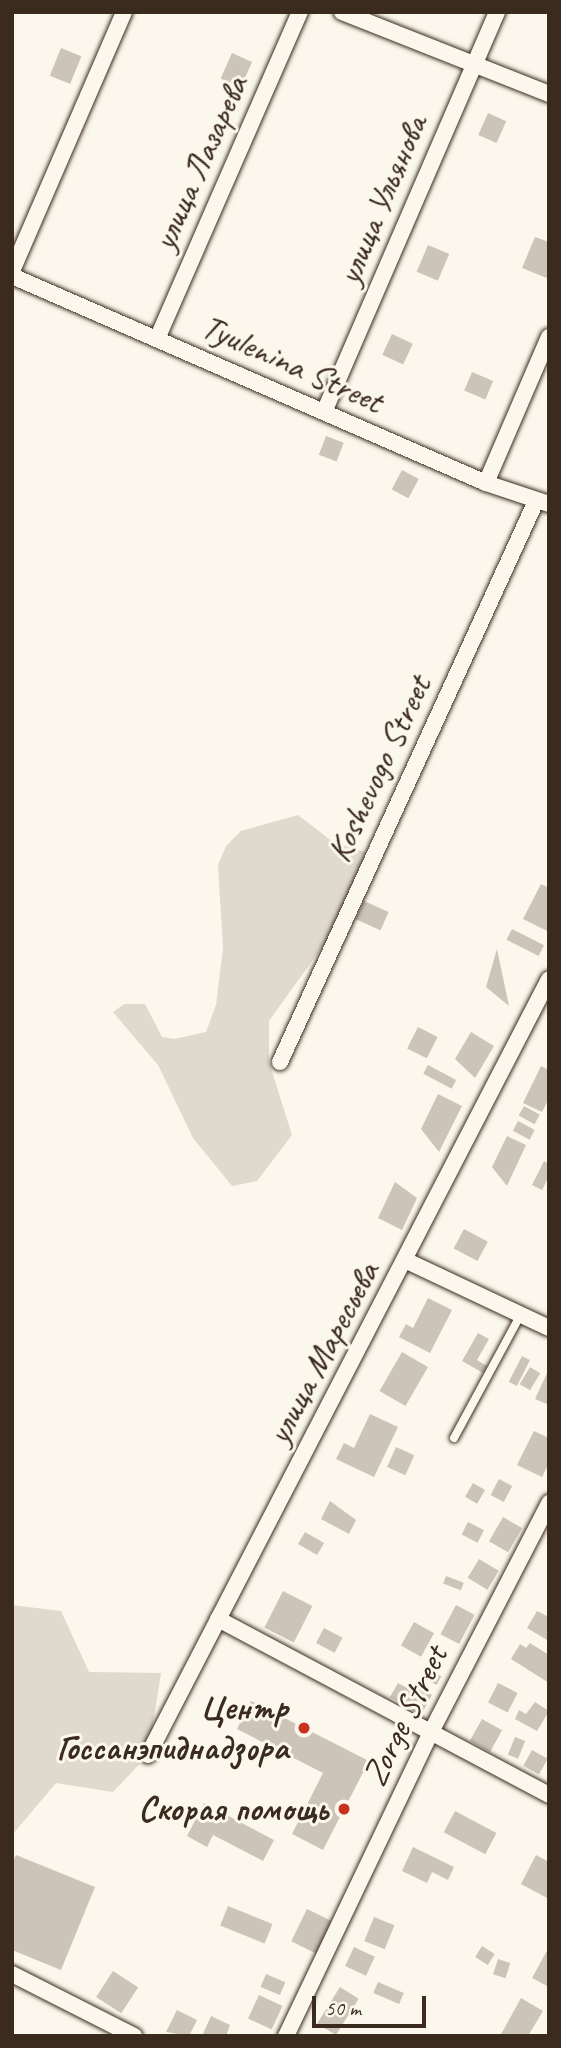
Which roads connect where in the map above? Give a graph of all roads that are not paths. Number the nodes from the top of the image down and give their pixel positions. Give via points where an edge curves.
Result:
1 (124, 12) edge
2 (300, 12) edge
3 (342, 12) edge
4 (497, 12) edge
5 (475, 64) junction
6 (549, 94) edge
7 (12, 274) edge
8 (549, 337) edge
9 (157, 339) junction
10 (324, 412) junction
11 (486, 483) junction
12 (543, 503) edge
13 (549, 979) edge
14 (280, 1062) dead end
15 (407, 1261) junction
16 (521, 1314) junction
17 (549, 1328) edge
18 (454, 1438) dead end
19 (549, 1503) edge
20 (218, 1619) junction
21 (431, 1732) junction
22 (148, 1755) dead end
23 (549, 1795) edge
24 (12, 1973) edge
25 (134, 2036) edge
26 (286, 2036) edge

1 - 7 street
2 - 9 street, улица Лазарева
3 - 5 street
4 - 5 street, улица Ульянова
5 - 6 street
5 - 10 street, улица Ульянова
7 - 9 street, Tyulenina Street
8 - 11 street
9 - 10 street, Tyulenina Street
10 - 11 street, Tyulenina Street
11 - 12 street, Tyulenina Street
12 - 14 street, Koshevogo Street
13 - 15 street, улица Маресьева
15 - 16 street
15 - 20 street, улица Маресьева
16 - 17 street
16 - 18 lane
19 - 21 street, Zorge Street
20 - 21 street
20 - 22 street, улица Маресьева
21 - 23 street
21 - 26 street, Zorge Street
24 - 25 street

